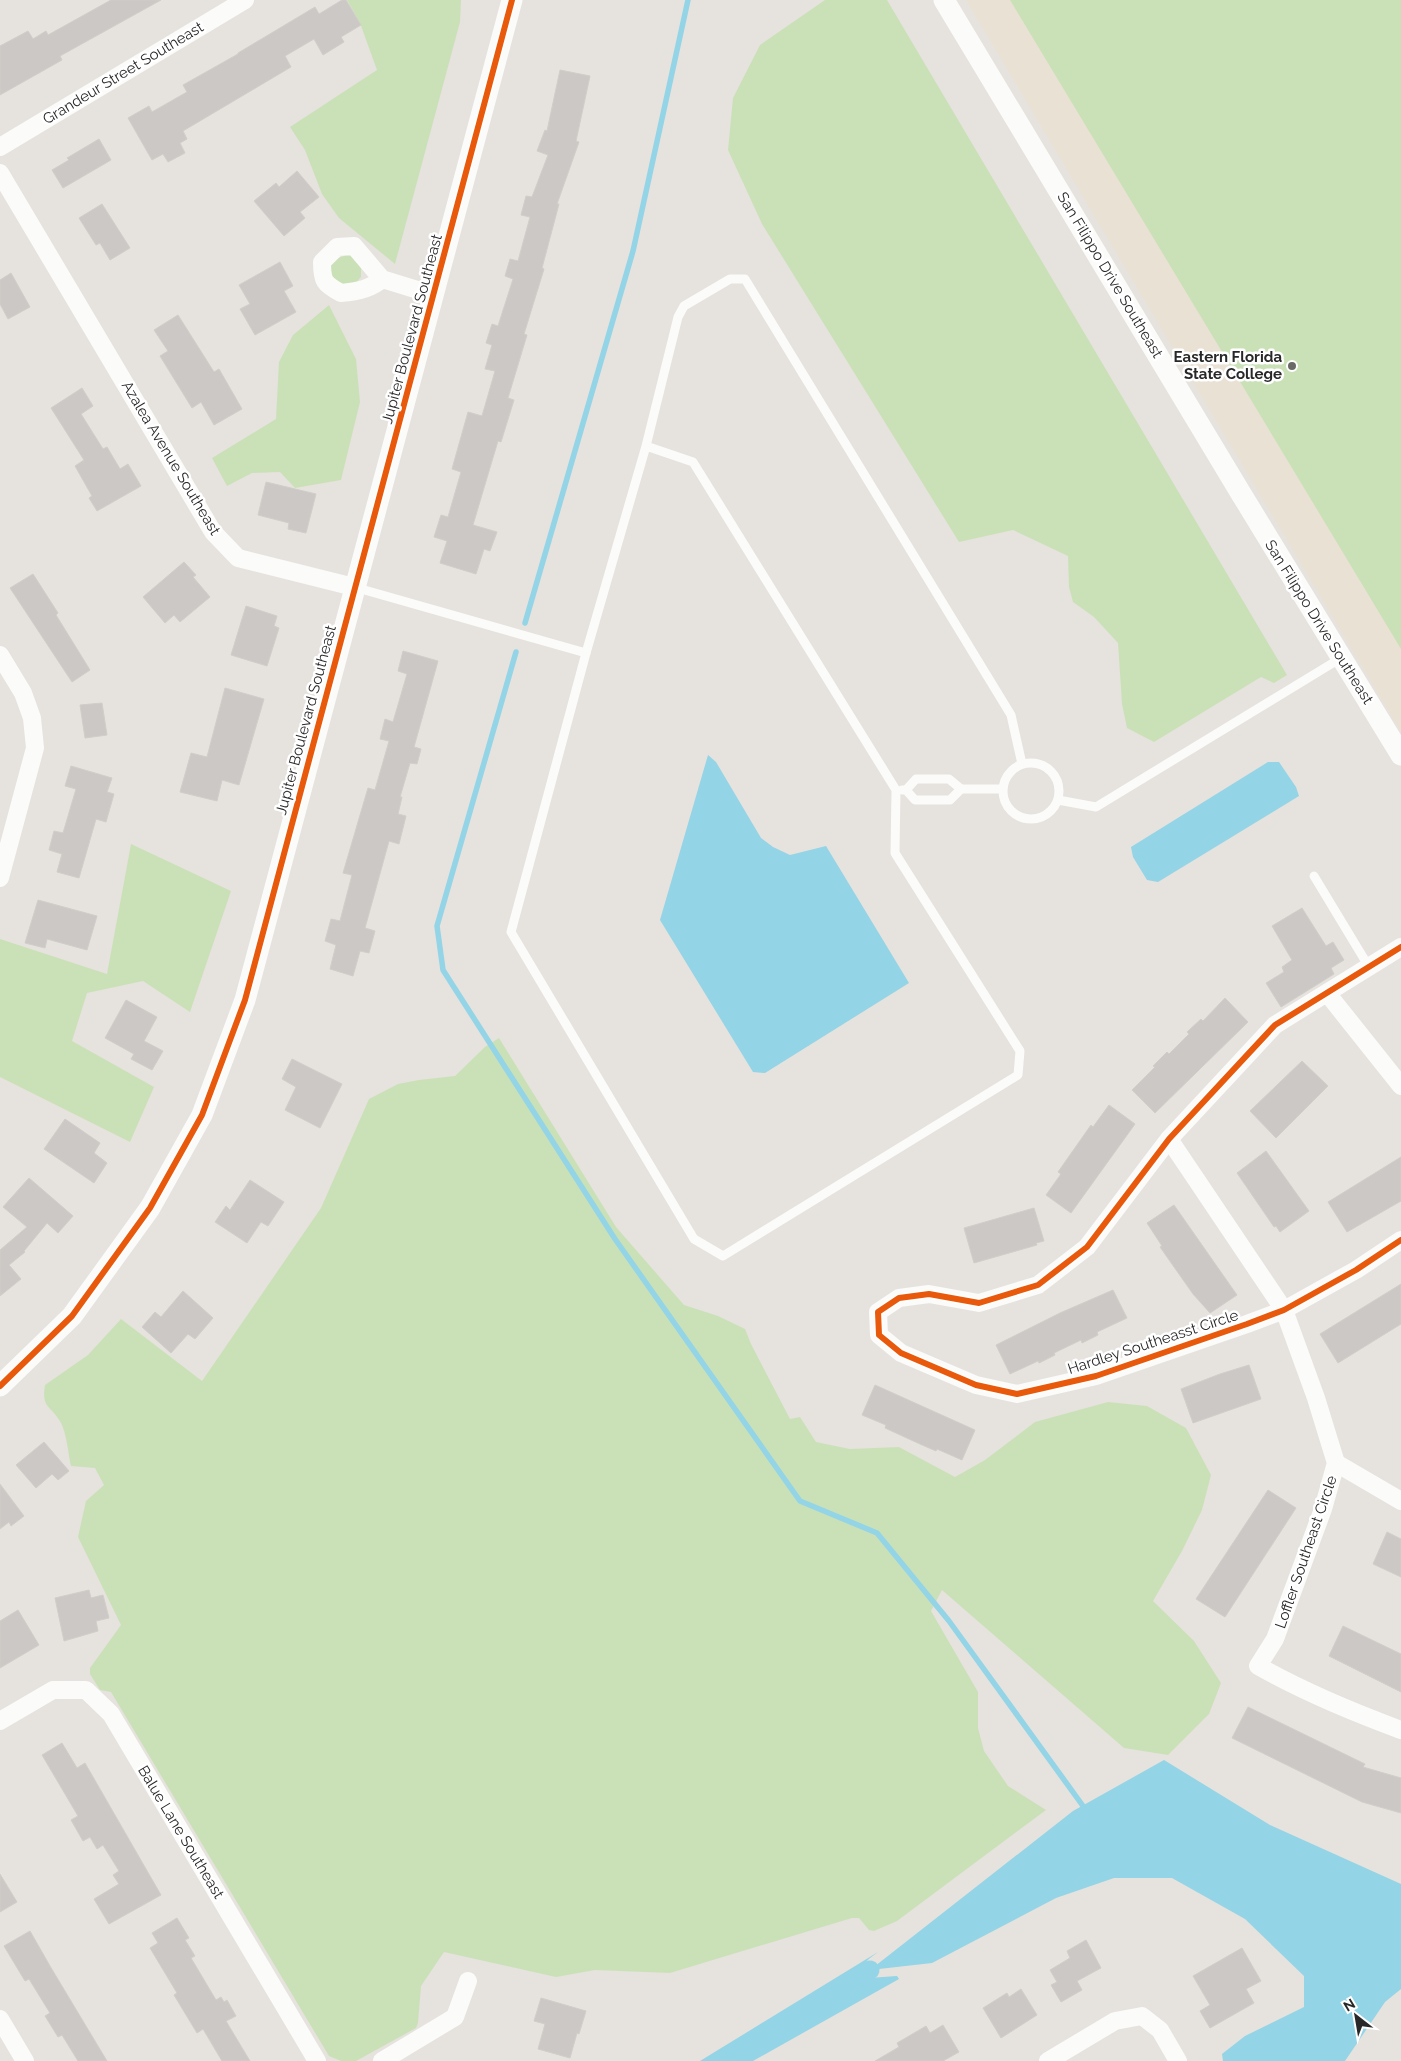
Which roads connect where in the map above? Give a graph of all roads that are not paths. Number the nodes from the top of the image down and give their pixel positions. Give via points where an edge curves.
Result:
1 (245, 0) edge
2 (512, 0) edge
3 (944, 0) edge
4 (0, 147) edge
5 (0, 173) edge
6 (382, 279) dead end
7 (434, 295) junction
8 (646, 446) junction
9 (354, 587) junction
10 (586, 653) junction
11 (0, 655) edge
12 (1342, 658) junction
13 (1401, 755) edge
14 (1022, 764) junction
15 (961, 789) junction
16 (1002, 789) junction
17 (896, 790) junction
18 (906, 790) junction
19 (1058, 800) junction
20 (0, 875) edge
21 (1314, 876) dead end
22 (1401, 947) edge
23 (1369, 967) junction
24 (1327, 993) junction
25 (1401, 1086) edge
26 (1169, 1139) junction
27 (1401, 1240) edge
28 (1284, 1310) junction
29 (0, 1386) edge
30 (1336, 1463) junction
31 (1401, 1501) edge
32 (0, 1721) edge
33 (1401, 1730) edge
34 (468, 1980) dead end
35 (0, 2019) edge
36 (25, 2061) edge
37 (317, 2061) edge
38 (382, 2061) edge
39 (1048, 2061) edge
40 (1178, 2061) edge

1 - 4 street, Grandeur Street Southeast
2 - 7 street, Jupiter Boulevard Southeast
3 - 12 street, San Filippo Drive Southeast
5 - 9 street, Azalea Avenue Southeast via 213,532 238,558
6 - 7 street
7 - 9 street, Jupiter Boulevard Southeast
8 - 10 lane
8 - 14 lane via 678,317 684,306 730,279 745,279 1011,715
8 - 17 lane via 693,462
9 - 10 lane, Azalea Avenue Southeast
9 - 29 street, Jupiter Boulevard Southeast via 245,1000 202,1115 150,1208 72,1316
10 - 17 lane via 510,932 694,1239 723,1256 1018,1075 1020,1051 895,853
11 - 20 street via 23,694 32,718 35,748
12 - 13 street, San Filippo Drive Southeast
12 - 19 lane via 1096,807
14 - 16 lane via 1009,772
14 - 19 lane via 1034,763 1050,770 1059,786
15 - 16 lane
15 - 18 lane via 949,779 916,780
15 - 18 lane via 950,800 915,800
16 - 19 lane via 1007,808 1022,819 1042,818
17 - 18 lane
21 - 23 lane
22 - 23 street, Hardley Southeasst Circle
23 - 24 street, Hardley Southeasst Circle
24 - 25 street
24 - 26 street, Hardley Southeasst Circle via 1275,1025
26 - 28 street, Loffler Southeast Circle
26 - 28 street, Hardley Southeasst Circle via 1087,1247 1038,1285 979,1303 929,1294 899,1298 878,1312 879,1335 900,1353 976,1385 1016,1394 1096,1376
27 - 28 street, Hardley Southeasst Circle via 1356,1270
28 - 30 street, Loffler Southeast Circle
30 - 31 street
30 - 33 street, Loffler Southeast Circle via 1323,1509 1275,1639 1258,1666 1289,1684
32 - 37 street, Balue Lane Southeast via 53,1690 86,1690 111,1714
34 - 38 street via 455,2017
35 - 36 street
39 - 40 street via 1115,2021 1142,2016 1160,2030

